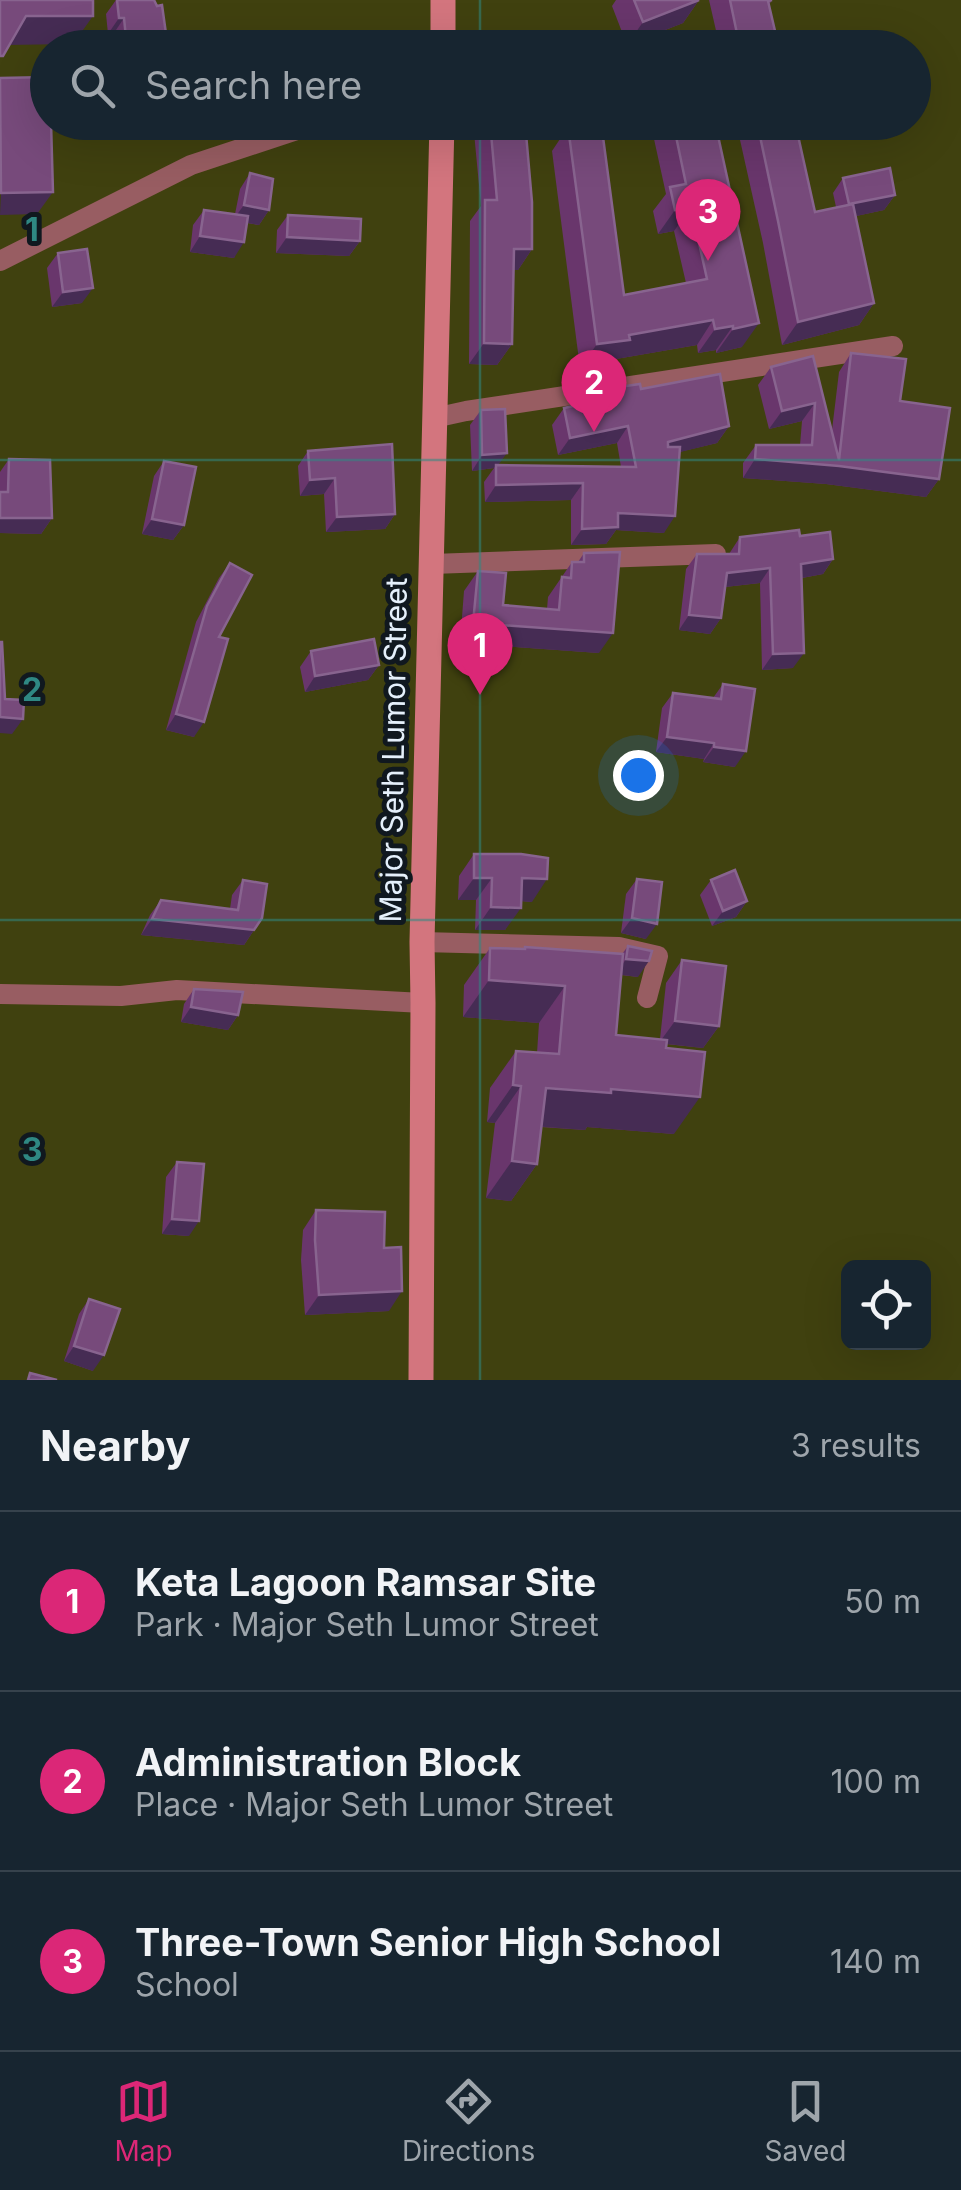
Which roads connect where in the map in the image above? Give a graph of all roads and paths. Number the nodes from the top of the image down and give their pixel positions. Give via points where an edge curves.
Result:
1 (444, 0) edge
2 (443, 30) edge
3 (267, 140) edge
4 (442, 140) edge
5 (0, 260) edge
6 (893, 346) dead end
7 (434, 418) junction
8 (716, 554) edge
9 (432, 564) junction
10 (422, 942) junction
11 (0, 994) edge
12 (647, 998) dead end
13 (424, 1004) junction
14 (421, 1380) edge

1 - 2 main road
3 - 5 street via 191,165
4 - 7 main road, Major Seth Lumor Street
6 - 7 street
7 - 9 main road, Major Seth Lumor Street
8 - 9 street
9 - 10 main road, Major Seth Lumor Street
10 - 12 street via 619,947 658,956
10 - 13 main road, Major Seth Lumor Street
11 - 13 street via 177,990
13 - 14 main road, Major Seth Lumor Street

